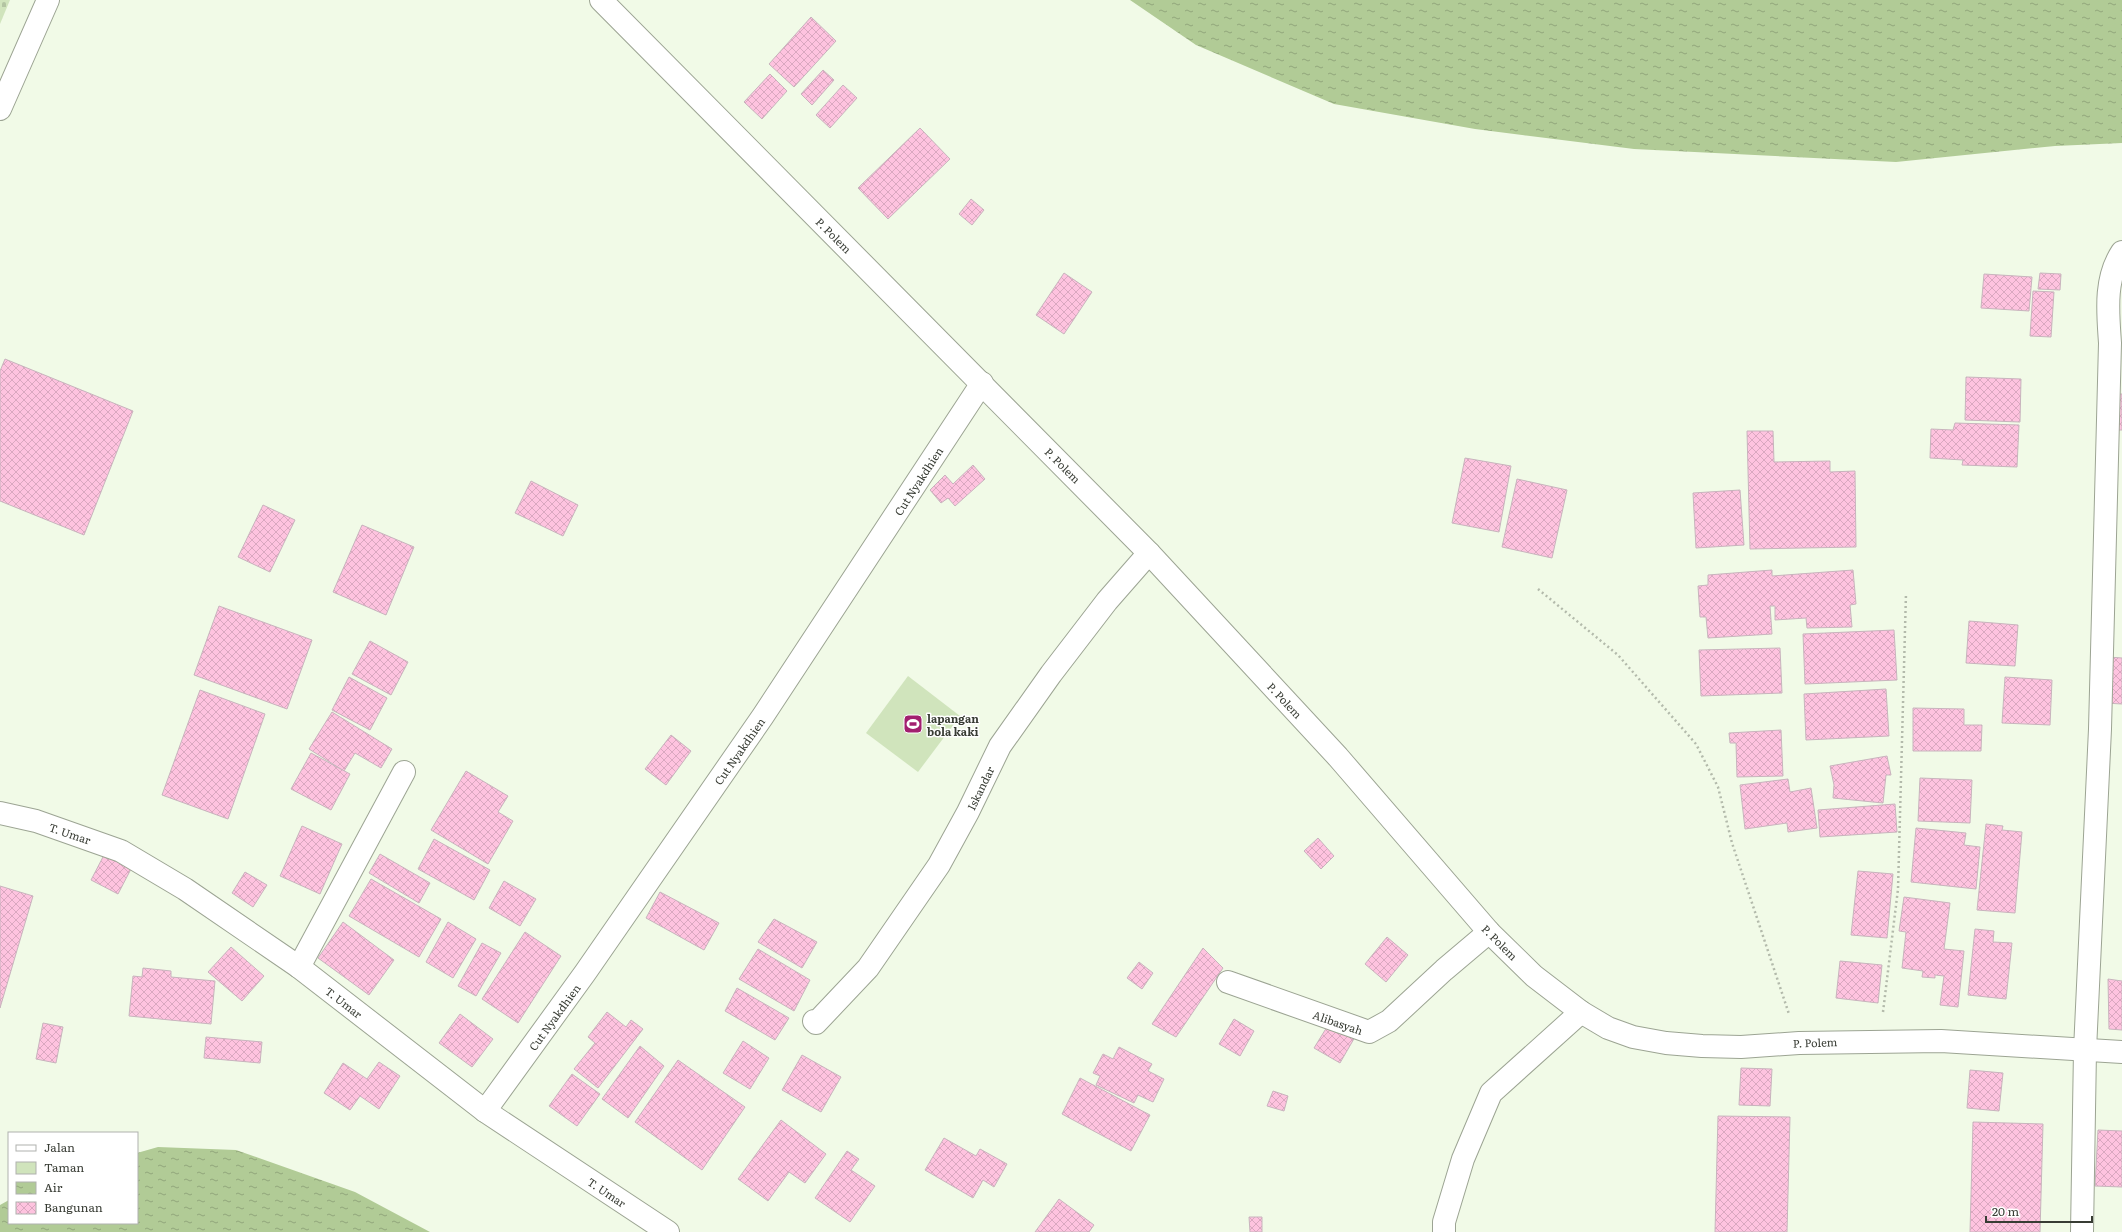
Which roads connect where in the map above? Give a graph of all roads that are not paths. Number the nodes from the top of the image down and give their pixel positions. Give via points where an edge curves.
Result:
1 (48, 0) edge
2 (601, 0) edge
3 (0, 109) edge
4 (2122, 252) edge
5 (982, 383) junction
6 (1149, 553) junction
7 (404, 772) dead end
8 (0, 813) edge
9 (1490, 932) junction
10 (299, 967) junction
11 (1228, 982) dead end
12 (1581, 1012) junction
13 (814, 1021) dead end
14 (2085, 1050) junction
15 (2122, 1052) edge
16 (485, 1111) junction
17 (1439, 1229) edge
18 (668, 1232) edge
19 (2082, 1232) edge

1 - 3 street
2 - 5 street, P. Polem
4 - 14 street via 2107,298 2110,343 2100,729
5 - 6 street, P. Polem
5 - 16 street, Cut Nyakdhien via 763,716 585,973
6 - 9 street, P. Polem via 1338,757
6 - 13 street, Iskandar via 1107,601 1000,746 939,865 868,968 826,1015 816,1023
7 - 10 street
8 - 10 street, T. Umar via 36,821 120,851 185,889
9 - 11 street, Alibasyah via 1389,1021 1369,1032
9 - 12 street, P. Polem via 1534,976
10 - 16 street, T. Umar
12 - 14 street, P. Polem via 1608,1028 1666,1043 1741,1047 1880,1040 1941,1041
12 - 17 street via 1491,1093 1463,1160
14 - 15 street, P. Polem
14 - 19 street
16 - 18 street, T. Umar

